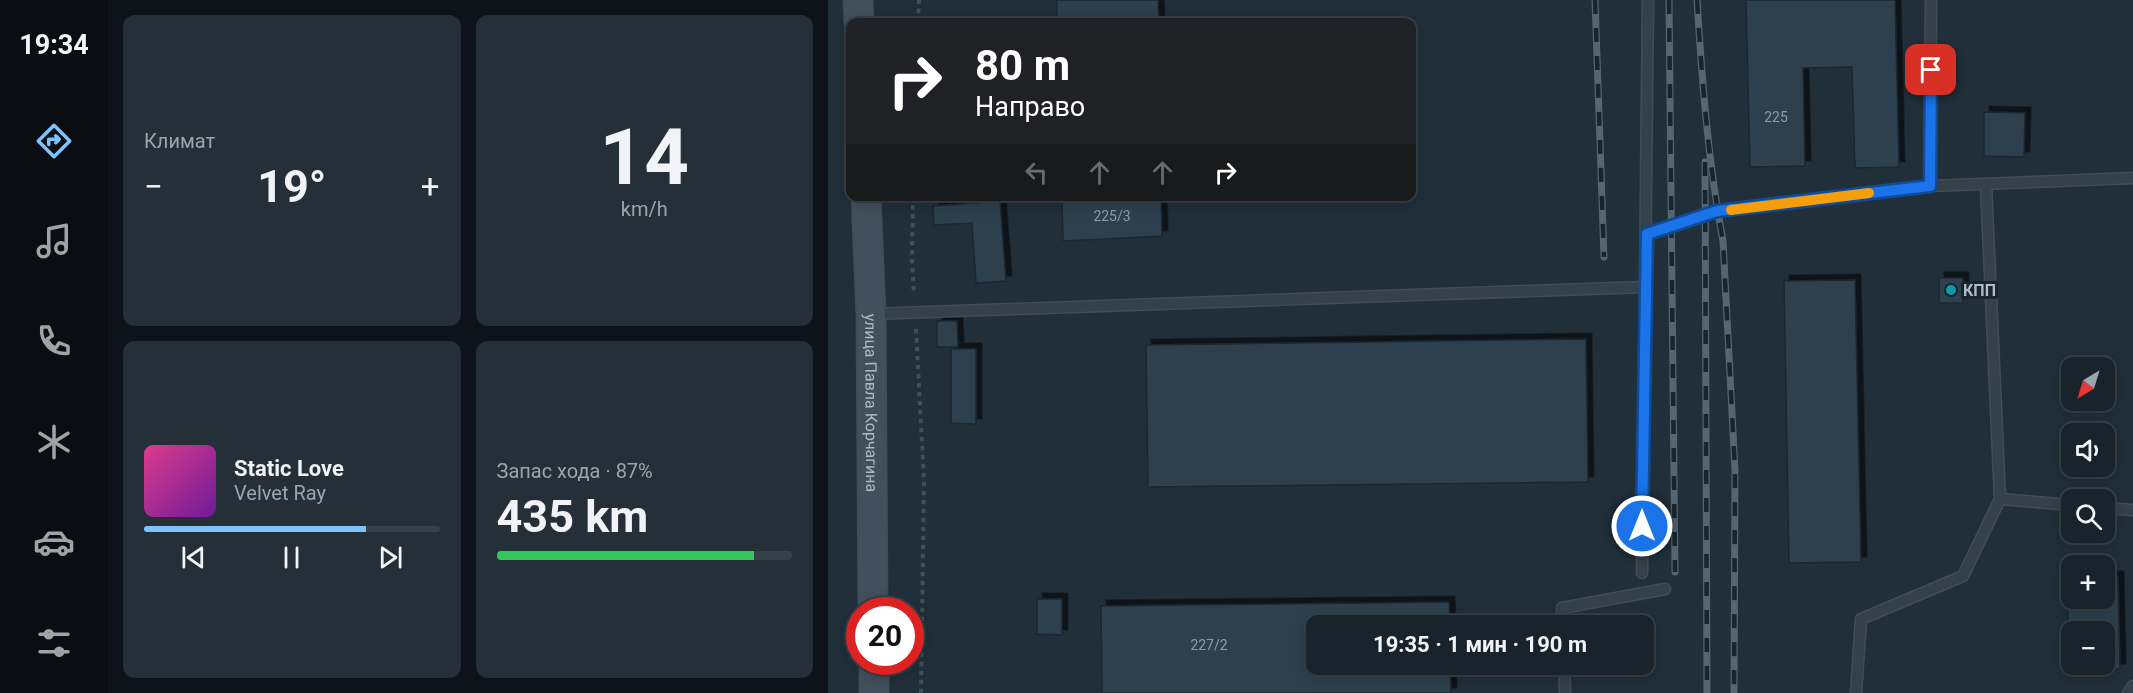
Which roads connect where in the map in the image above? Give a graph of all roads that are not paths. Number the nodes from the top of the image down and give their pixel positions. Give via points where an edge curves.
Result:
1 (858, 0) edge
2 (1648, 0) edge
3 (1931, 0) edge
4 (859, 18) edge
5 (2133, 178) edge
6 (1986, 185) junction
7 (1930, 186) junction
8 (866, 201) edge
9 (1647, 234) junction
10 (1644, 287) junction
11 (871, 314) junction
12 (2000, 499) junction
13 (2061, 504) edge
14 (2115, 509) edge
15 (2133, 510) edge
16 (1642, 573) dead end
17 (1665, 589) dead end
18 (873, 597) edge
19 (1562, 615) edge
20 (874, 675) edge
21 (1564, 675) edge
22 (2133, 686) edge
23 (874, 693) edge
24 (1565, 693) edge
25 (1856, 693) edge
26 (2128, 693) edge

1 - 4 main road
2 - 9 lane
3 - 7 lane
5 - 6 lane
6 - 7 lane
6 - 12 lane
7 - 9 lane via 1717,211
8 - 11 main road, улица Павла Корчагина
9 - 10 lane
10 - 11 lane
10 - 16 lane
11 - 18 main road, улица Павла Корчагина
12 - 13 lane
12 - 25 lane via 1963,576 1862,619
14 - 15 lane
17 - 19 lane via 1562,608
20 - 23 main road
21 - 24 lane
22 - 26 lane

